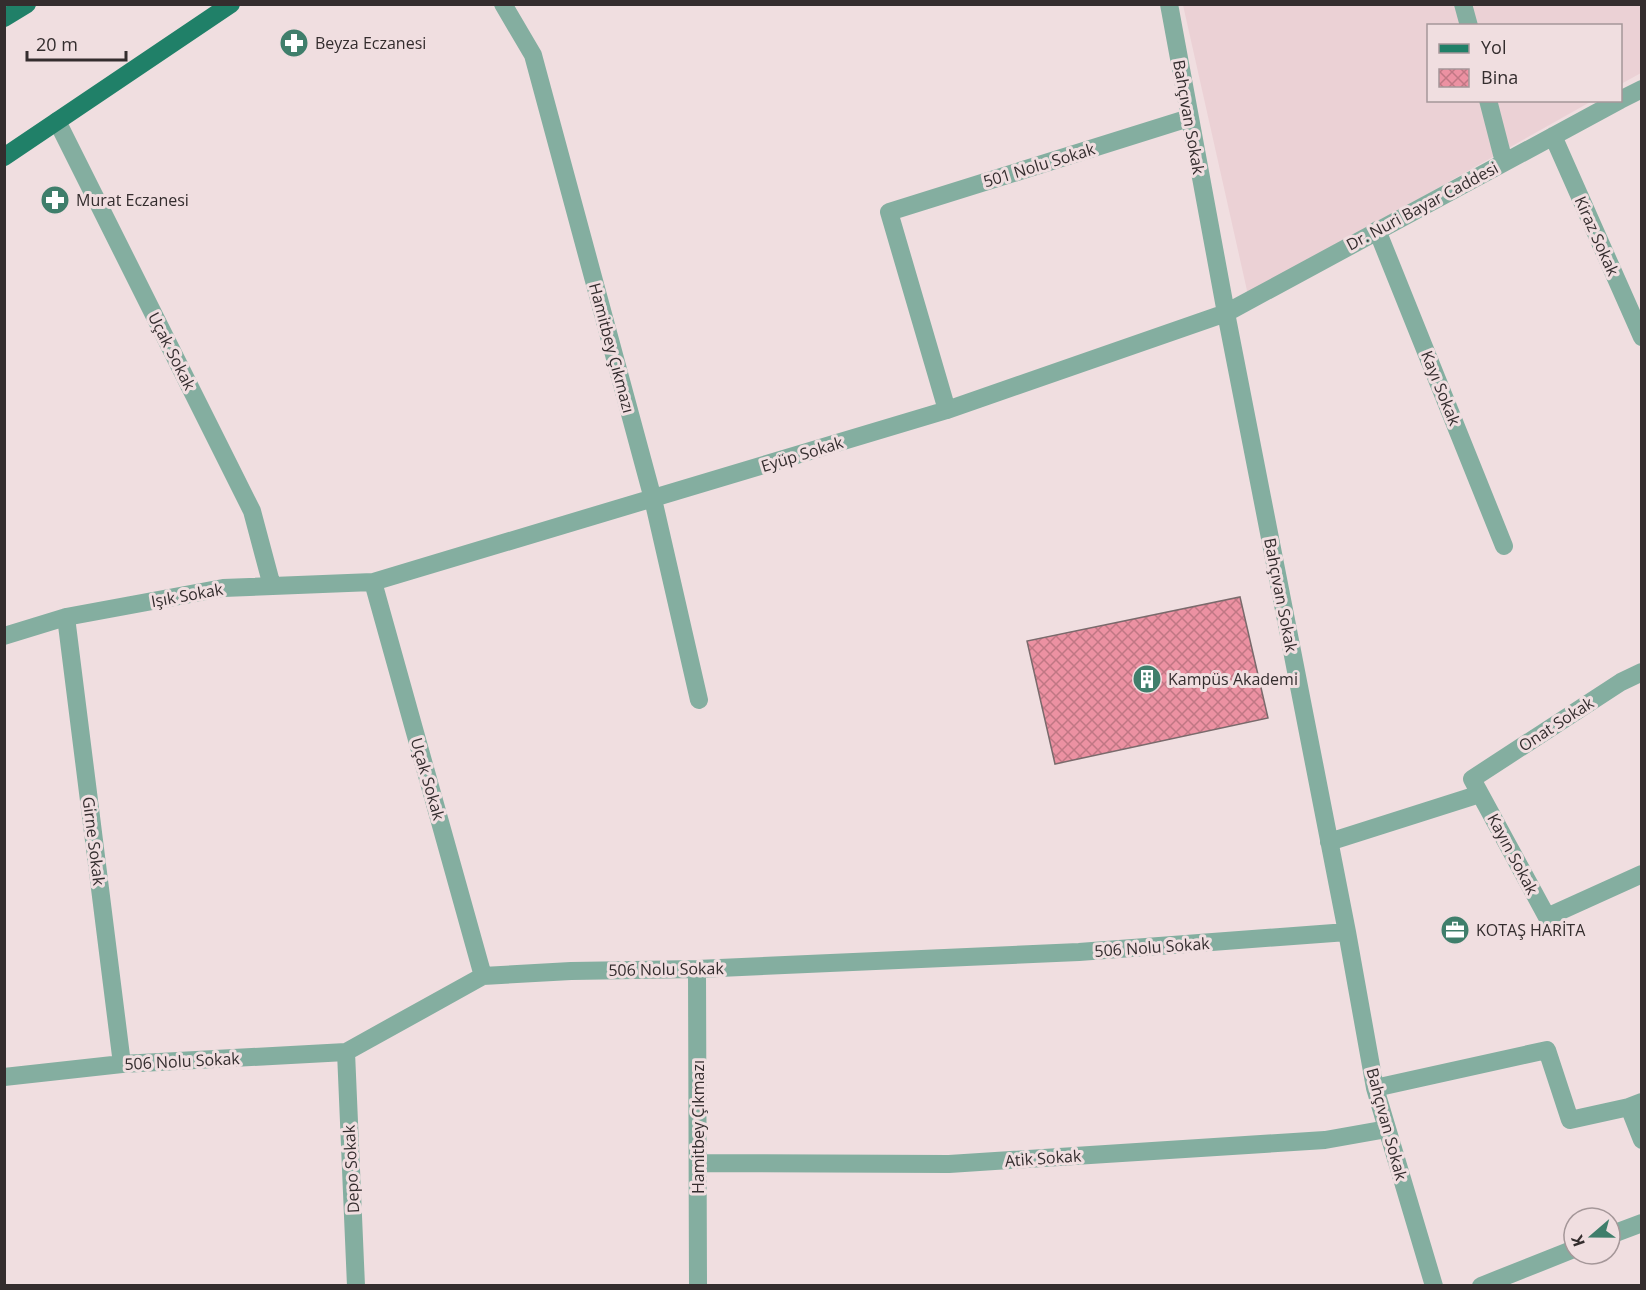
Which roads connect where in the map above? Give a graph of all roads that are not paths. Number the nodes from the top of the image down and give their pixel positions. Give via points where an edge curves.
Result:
1 (27, 4) edge
2 (231, 4) edge
3 (503, 4) edge
4 (1169, 4) edge
5 (1463, 4) edge
6 (4, 18) edge
7 (1468, 24) edge
8 (1641, 89) edge
9 (1622, 99) edge
10 (1489, 102) edge
11 (1616, 102) edge
12 (1189, 118) junction
13 (57, 121) junction
14 (1553, 136) junction
15 (4, 157) edge
16 (1504, 162) junction
17 (1377, 230) junction
18 (1226, 313) junction
19 (1641, 337) edge
20 (947, 410) junction
21 (653, 499) junction
22 (1504, 546) dead end
23 (373, 582) junction
24 (272, 586) junction
25 (66, 617) junction
26 (4, 636) edge
27 (1641, 672) edge
28 (699, 700) dead end
29 (1476, 786) junction
30 (1329, 842) junction
31 (1641, 874) edge
32 (1347, 932) junction
33 (697, 969) junction
34 (483, 976) junction
35 (346, 1052) junction
36 (122, 1064) junction
37 (4, 1077) edge
38 (1375, 1088) junction
39 (1635, 1105) edge
40 (1387, 1129) junction
41 (1641, 1140) edge
42 (698, 1163) junction
43 (1641, 1223) edge
44 (1622, 1230) edge
45 (1562, 1254) edge
46 (356, 1286) edge
47 (698, 1286) edge
48 (1434, 1286) edge
49 (1481, 1286) edge

1 - 6 main road
2 - 13 main road
3 - 21 street, Hamitbey Çıkmazı via 533,55
4 - 12 street, Bahçıvan Sokak
5 - 7 street
8 - 9 street, Dr. Nuri Bayar Caddesi
10 - 16 street
11 - 14 street, Dr. Nuri Bayar Caddesi
12 - 18 street, Bahçıvan Sokak
12 - 20 street, 501 Nolu Sokak via 889,212
13 - 15 main road
13 - 24 street, Uçak Sokak via 252,511
14 - 16 street, Dr. Nuri Bayar Caddesi
14 - 19 street, Kiraz Sokak
16 - 17 street, Dr. Nuri Bayar Caddesi
17 - 18 street, Dr. Nuri Bayar Caddesi
17 - 22 street, Kayı Sokak
18 - 20 street, Eyüp Sokak
18 - 30 street, Bahçıvan Sokak
20 - 21 street, Eyüp Sokak
21 - 23 street, Eyüp Sokak
21 - 28 street, Hamitbey Çıkmazı
23 - 24 street, Işık Sokak
23 - 34 street, Uçak Sokak
24 - 25 street, Işık Sokak via 223,588
25 - 26 street, Işık Sokak
25 - 36 street, Girne Sokak
27 - 29 street, Onat Sokak via 1621,682
29 - 30 street, Kayın Sokak
29 - 31 street, Kayın Sokak via 1547,917
30 - 32 street, Bahçıvan Sokak
32 - 33 street, 506 Nolu Sokak via 1079,952
32 - 38 street, Bahçıvan Sokak
33 - 34 street, 506 Nolu Sokak
33 - 42 street, Hamitbey Çıkmazı
34 - 35 street, 506 Nolu Sokak
35 - 36 street, 506 Nolu Sokak
35 - 46 street, Depo Sokak
36 - 37 street, 506 Nolu Sokak
38 - 39 street via 1547,1050 1570,1120
38 - 40 street, Bahçıvan Sokak
39 - 41 street
40 - 42 street, Atik Sokak via 1325,1140 949,1164
40 - 48 street, Bahçıvan Sokak
42 - 47 street, Hamitbey Çıkmazı
43 - 44 street
45 - 49 street

